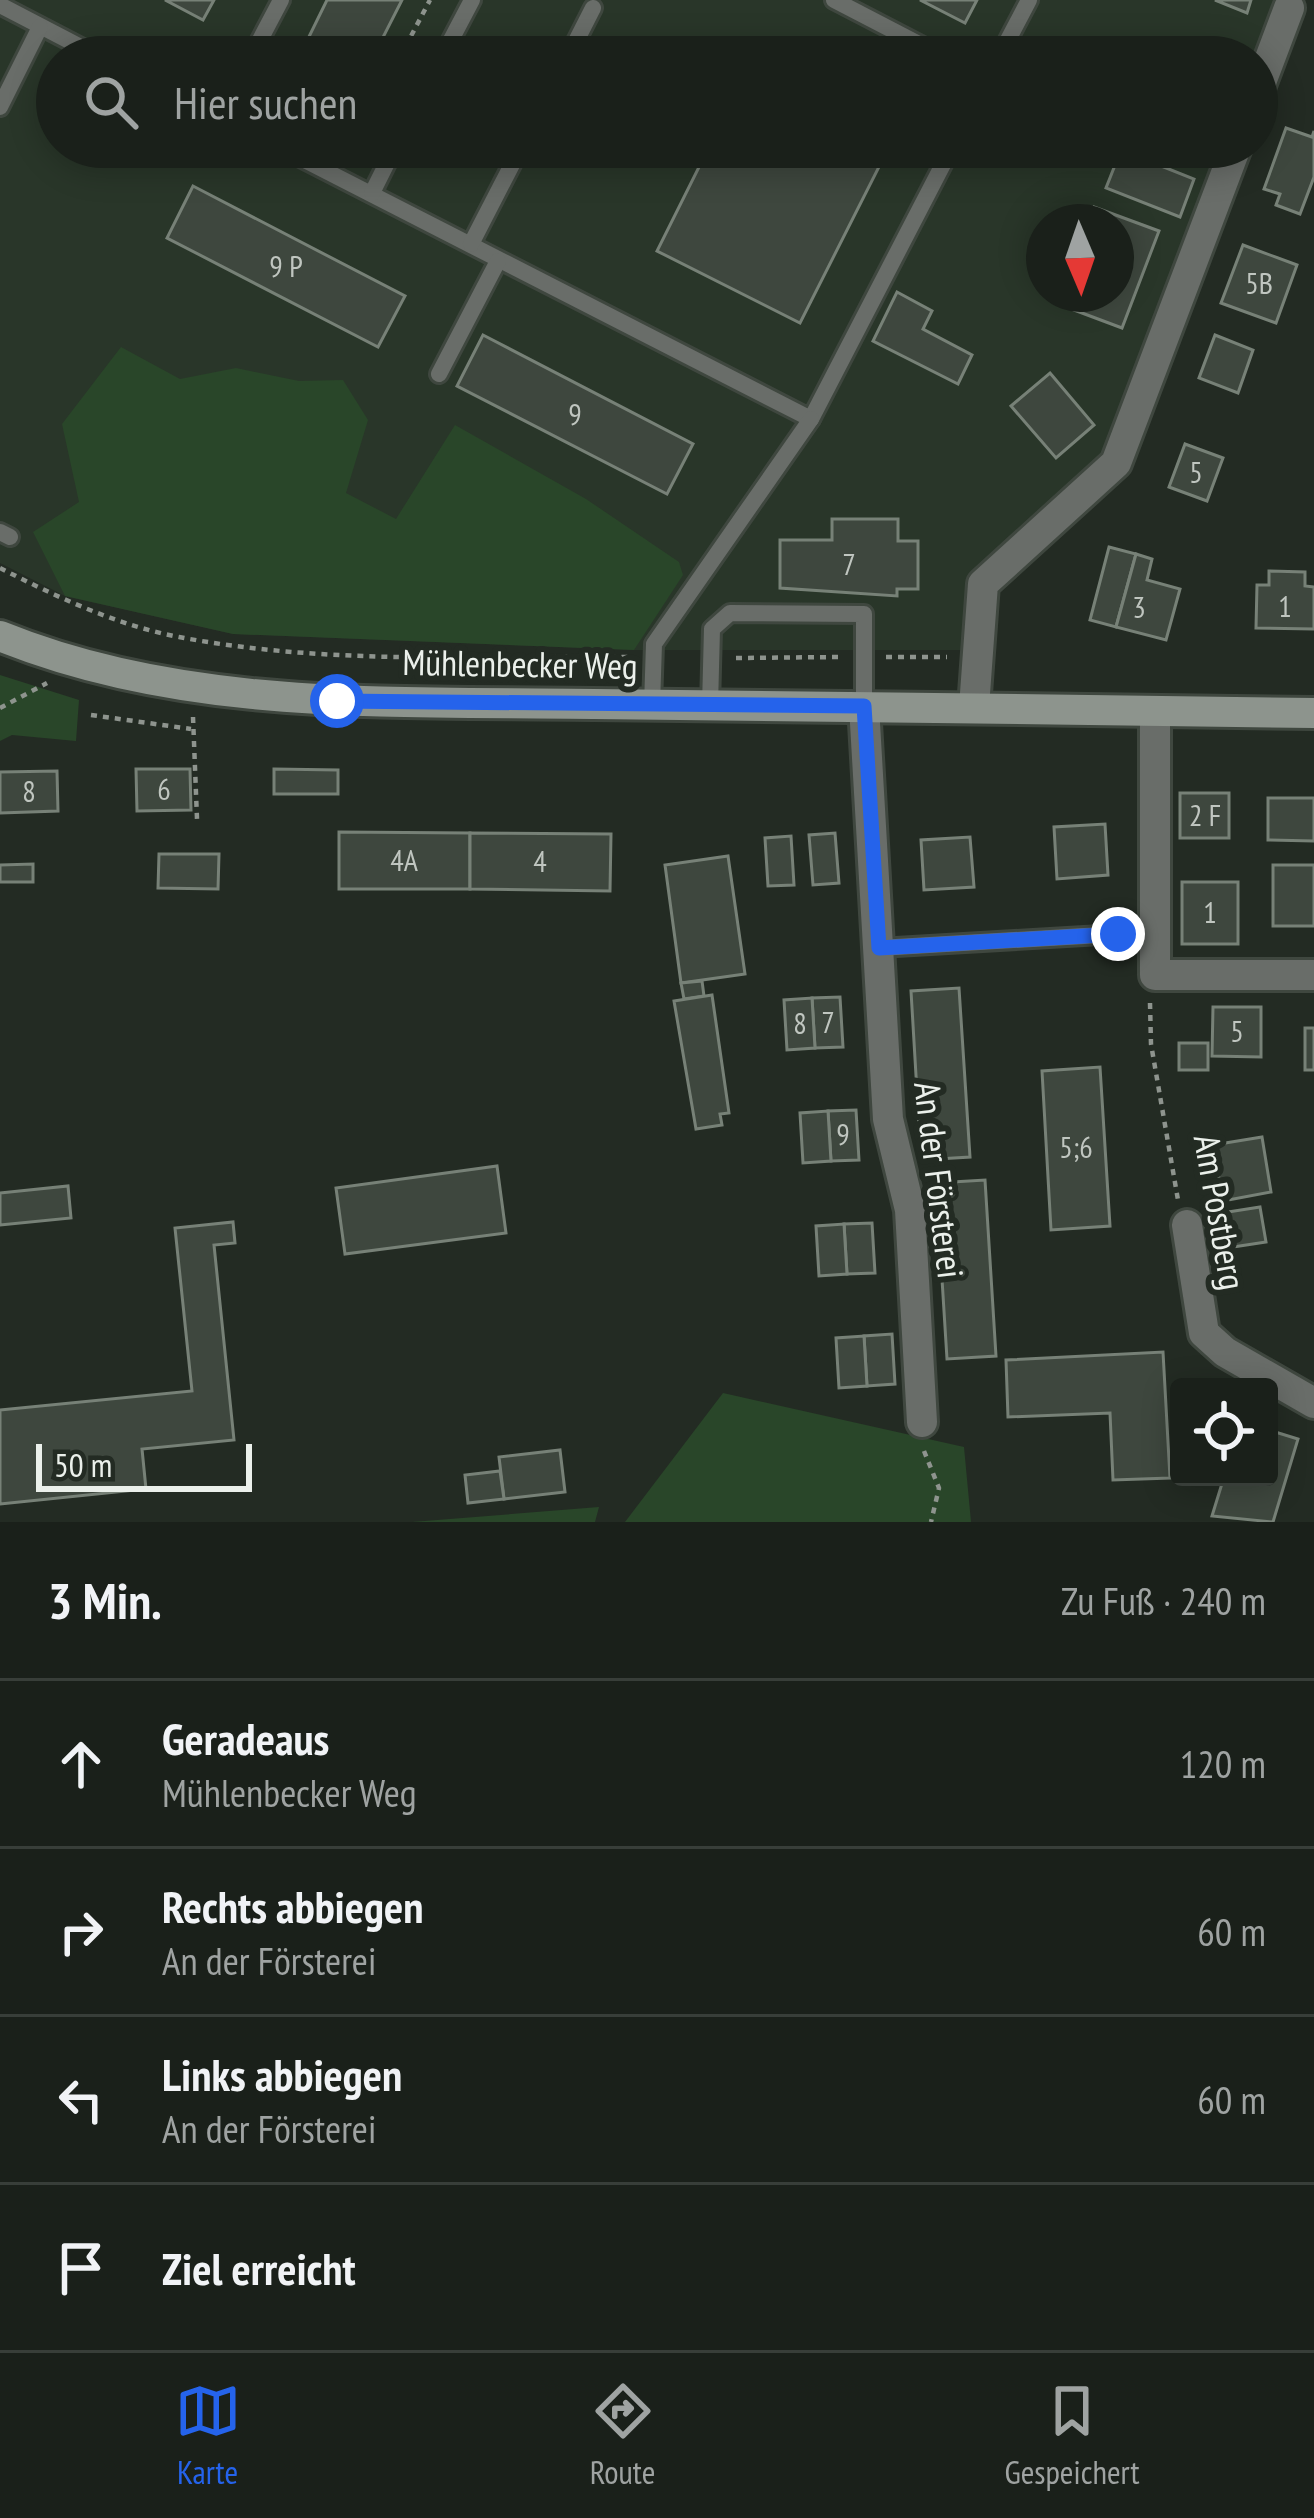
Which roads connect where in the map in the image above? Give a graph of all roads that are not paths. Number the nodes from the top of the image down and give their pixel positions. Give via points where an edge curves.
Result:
1 (281, 0) edge
2 (472, 0) edge
3 (834, 0) edge
4 (1029, 0) edge
5 (0, 5) edge
6 (593, 8) dead end
7 (1289, 8) dead end
8 (40, 27) junction
9 (58, 36) edge
10 (262, 36) edge
11 (453, 36) edge
12 (579, 36) edge
13 (903, 36) edge
14 (1010, 36) edge
15 (1278, 37) edge
16 (0, 106) edge
17 (321, 168) edge
18 (384, 168) edge
19 (510, 168) edge
20 (941, 168) edge
21 (1229, 168) edge
22 (372, 193) junction
23 (471, 244) junction
24 (498, 261) junction
25 (439, 374) dead end
26 (811, 419) junction
27 (0, 637) edge
28 (652, 705) junction
29 (710, 706) junction
30 (864, 706) junction
31 (974, 707) junction
32 (1155, 711) junction
33 (1314, 713) edge
34 (1118, 934) dead end
35 (879, 948) junction
36 (1314, 975) edge
37 (1187, 1225) road end
38 (1314, 1402) edge
39 (922, 1422) road end

1 - 10 lane
2 - 11 lane
3 - 13 lane
4 - 14 lane
5 - 8 lane
6 - 12 lane
7 - 15 street
8 - 9 lane
8 - 16 lane
17 - 22 lane
18 - 22 lane
19 - 23 lane
20 - 26 lane
21 - 31 street via 1116,463 983,584
22 - 23 lane
23 - 24 lane
24 - 25 lane
24 - 26 lane
26 - 28 lane via 654,644
27 - 28 main road, Mühlenbecker Weg via 83,664 269,696
28 - 29 main road, Mühlenbecker Weg
29 - 30 main road, Mühlenbecker Weg
29 - 30 lane via 712,629 730,613 864,614
30 - 31 main road, Mühlenbecker Weg
30 - 35 street, An der Försterei
31 - 32 main road, Mühlenbecker Weg
32 - 33 main road, Mühlenbecker Weg
32 - 36 street via 1155,975
34 - 35 lane
35 - 39 street, An der Försterei via 888,1119 910,1210
37 - 38 street, Am Postberg via 1204,1333

